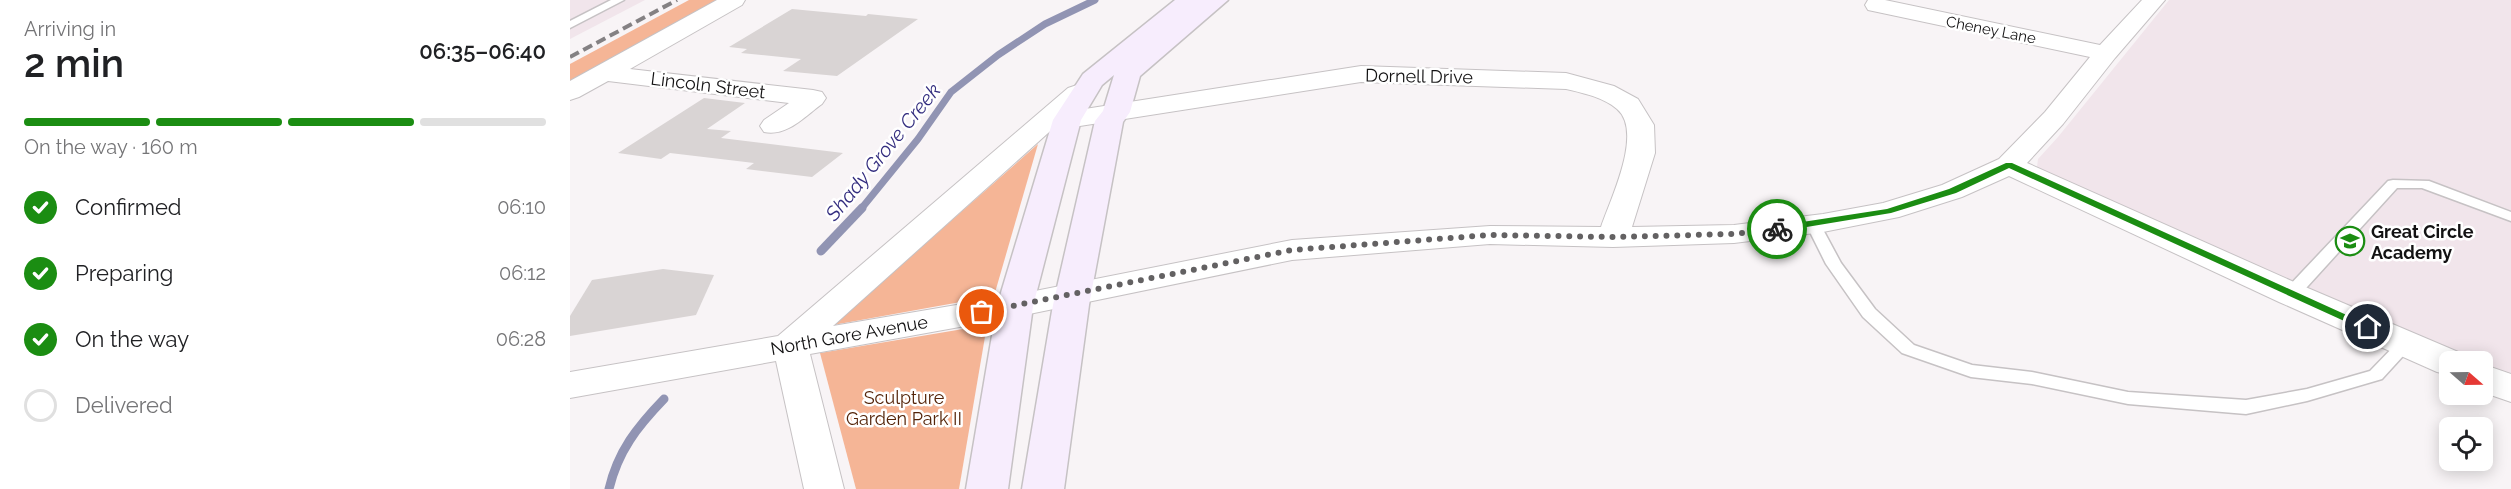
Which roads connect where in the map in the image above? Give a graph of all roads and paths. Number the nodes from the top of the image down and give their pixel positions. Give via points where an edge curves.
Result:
1 (619, 0) edge
2 (734, 0) edge
3 (1189, 0) edge
4 (1216, 0) edge
5 (2154, 0) edge
6 (1876, 5) dead end
7 (570, 25) edge
8 (2106, 53) junction
9 (603, 73) junction
10 (1092, 80) junction
11 (570, 92) edge
12 (1116, 112) junction
13 (1067, 120) junction
14 (774, 126) dead end
15 (2009, 165) junction
16 (2511, 218) edge
17 (1814, 224) junction
18 (1613, 237) junction
19 (1074, 294) junction
20 (2291, 294) junction
21 (1016, 306) junction
22 (2406, 344) junction
23 (790, 345) junction
24 (2439, 358) edge
25 (2493, 382) edge
26 (570, 385) edge
27 (2511, 389) edge
28 (824, 489) edge
29 (987, 489) edge
30 (1043, 489) edge

1 - 7 lane
2 - 9 street
3 - 10 street
4 - 12 street via 1128,73
5 - 8 street, North Gore Avenue
6 - 8 street, Cheney Lane
8 - 15 street, North Gore Avenue via 2054,118
9 - 11 street
9 - 14 street, Lincoln Street via 813,98
10 - 13 street
10 - 23 street
12 - 13 street, Dornell Drive
12 - 18 street, Dornell Drive via 1361,74 1566,81 1605,92 1629,105 1640,125 1641,153
12 - 19 street via 1109,122
13 - 21 street
15 - 17 street, North Gore Avenue via 1952,191 1888,211
15 - 20 street
16 - 20 lane via 2424,184 2393,184
17 - 18 street, North Gore Avenue via 1734,234
17 - 22 lane via 1834,264 1869,313 1908,350 1971,371 2032,378 2128,398 2246,407 2376,375
18 - 19 street, North Gore Avenue via 1490,235 1292,250
19 - 21 street, North Gore Avenue
19 - 30 street
20 - 22 street
21 - 23 street, North Gore Avenue
21 - 29 street
22 - 24 street
23 - 26 street, North Gore Avenue
23 - 28 street
25 - 27 street

